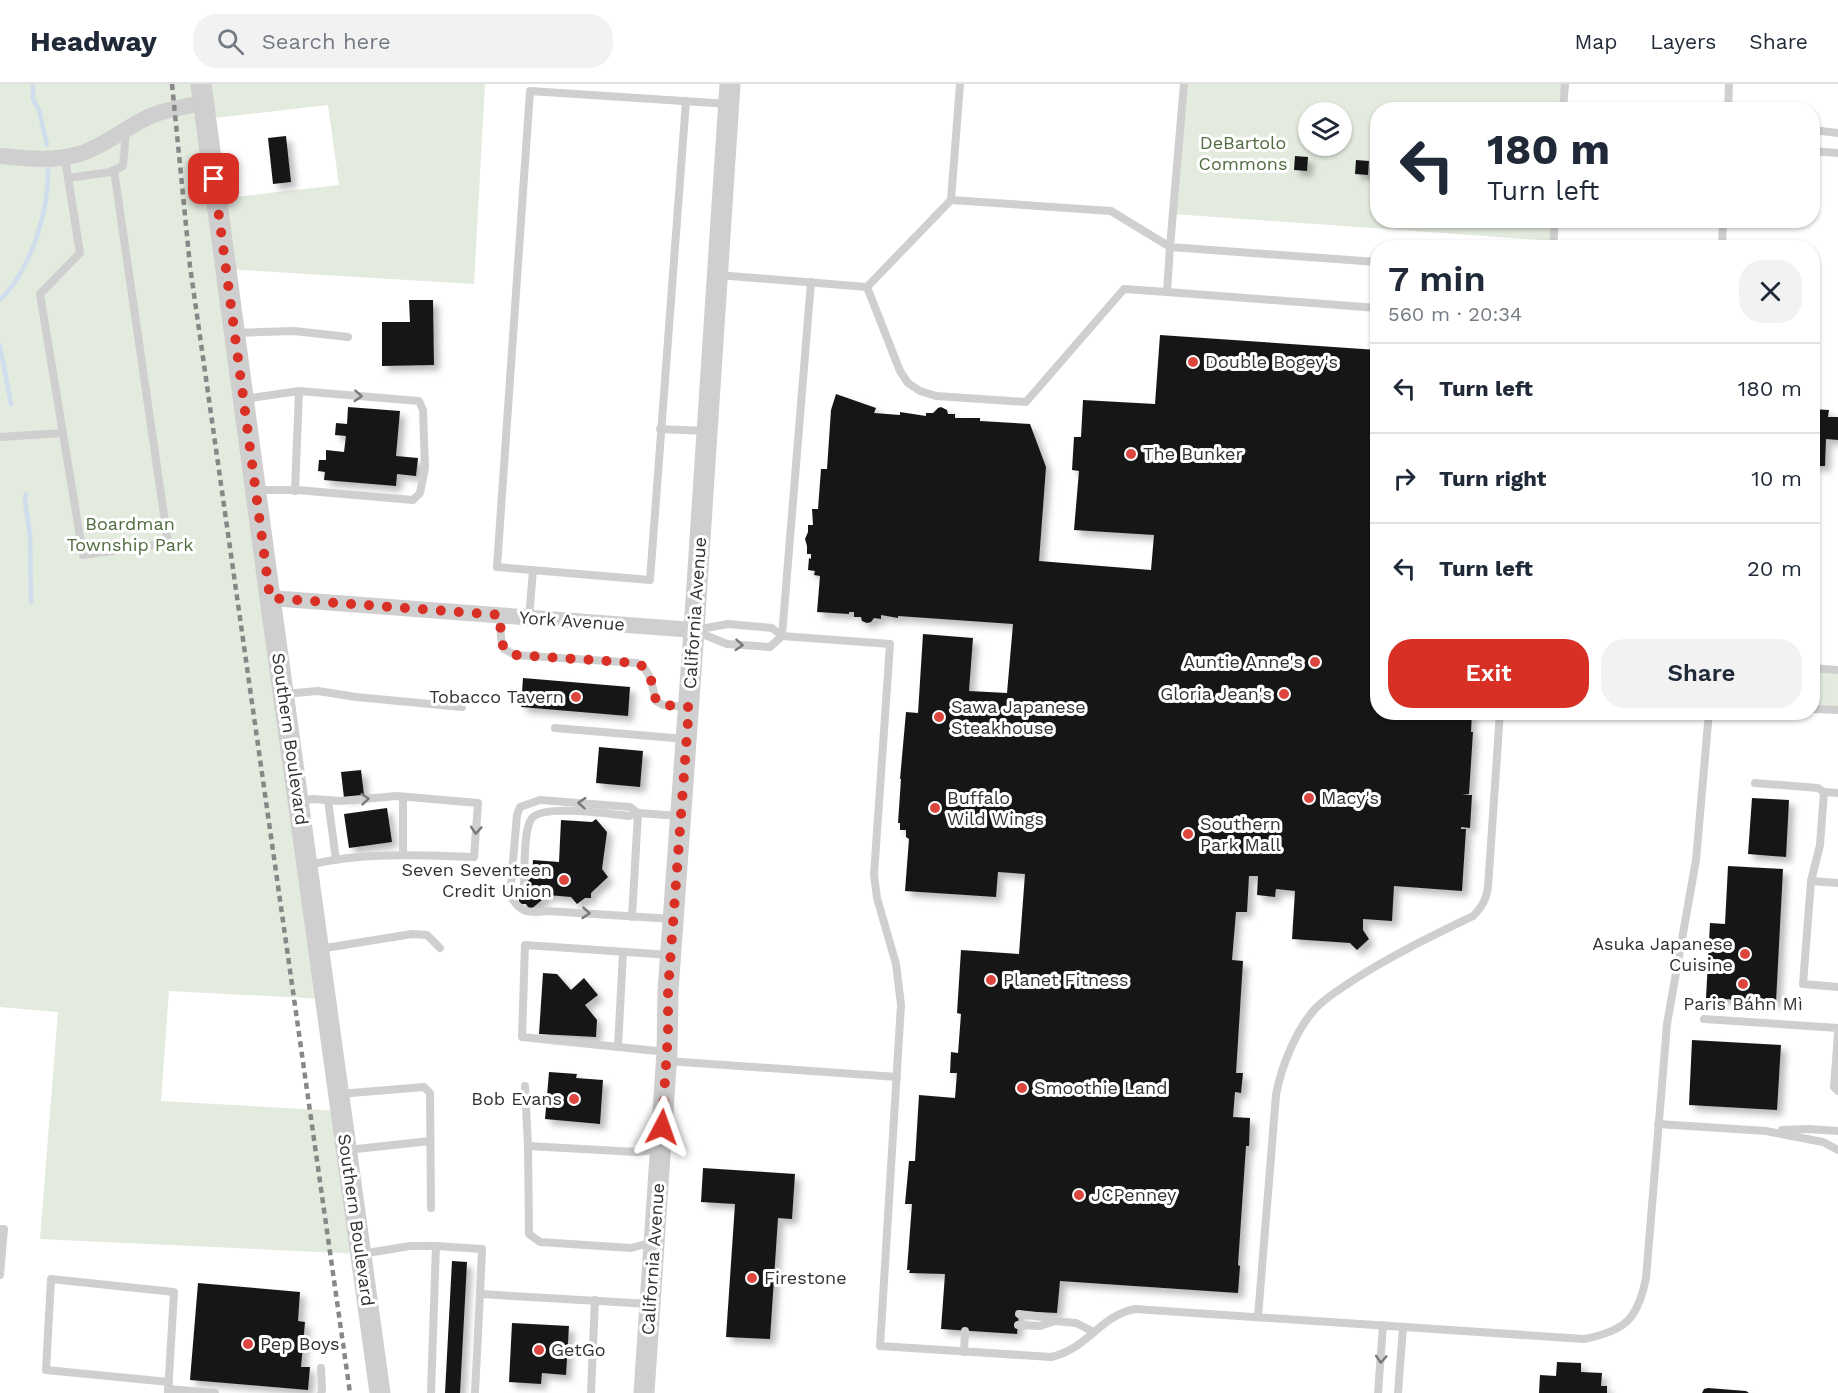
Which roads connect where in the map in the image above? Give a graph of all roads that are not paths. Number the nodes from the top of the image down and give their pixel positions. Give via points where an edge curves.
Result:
1 (960, 84) edge
2 (1184, 84) edge
3 (1565, 84) edge
4 (1729, 84) edge
5 (202, 93) edge
6 (730, 94) edge
7 (686, 101) junction
8 (1564, 102) edge
9 (1728, 102) edge
10 (126, 131) junction
11 (1820, 131) edge
12 (1838, 132) edge
13 (1820, 152) edge
14 (1838, 153) edge
15 (0, 156) edge
16 (65, 157) junction
17 (114, 170) junction
18 (68, 178) junction
19 (951, 200) junction
20 (1170, 247) junction
21 (1370, 261) edge
22 (718, 275) junction
23 (811, 282) junction
24 (867, 287) junction
25 (1167, 292) junction
26 (1370, 307) edge
27 (234, 333) junction
28 (348, 337) dead end
29 (299, 391) junction
30 (243, 399) junction
31 (660, 429) junction
32 (707, 431) junction
33 (63, 433) junction
34 (0, 437) edge
35 (256, 490) junction
36 (294, 490) junction
37 (533, 570) junction
38 (270, 598) junction
39 (500, 615) junction
40 (529, 618) junction
41 (694, 630) junction
42 (782, 636) junction
43 (1820, 669) edge
44 (1838, 670) edge
45 (284, 694) junction
46 (462, 707) dead end
47 (689, 707) junction
48 (1820, 709) edge
49 (1838, 710) edge
50 (1499, 720) edge
51 (1708, 720) edge
52 (555, 728) dead end
53 (686, 739) junction
54 (1755, 783) dead end
55 (1824, 792) junction
56 (1838, 793) edge
57 (403, 797) junction
58 (328, 800) junction
59 (298, 801) junction
60 (638, 813) junction
61 (681, 816) junction
62 (403, 854) junction
63 (336, 860) junction
64 (307, 865) junction
65 (1811, 881) junction
66 (1838, 883) edge
67 (524, 884) dead end
68 (540, 902) dead end
69 (547, 911) junction
70 (632, 916) junction
71 (673, 919) junction
72 (440, 948) dead end
73 (319, 949) junction
74 (623, 952) junction
75 (670, 955) junction
76 (1838, 987) edge
77 (1704, 1019) dead end
78 (1838, 1028) edge
79 (1838, 1034) edge
80 (618, 1047) junction
81 (667, 1056) junction
82 (897, 1077) junction
83 (525, 1086) dead end
84 (1838, 1091) edge
85 (339, 1095) junction
86 (1658, 1124) junction
87 (1766, 1131) junction
88 (1838, 1131) edge
89 (430, 1141) junction
90 (528, 1146) junction
91 (661, 1149) junction
92 (347, 1150) junction
93 (1838, 1150) edge
94 (431, 1208) dead end
95 (0, 1229) edge
96 (654, 1242) junction
97 (436, 1246) junction
98 (361, 1254) junction
99 (0, 1275) edge
100 (480, 1294) junction
101 (595, 1300) junction
102 (650, 1304) junction
103 (1019, 1314) dead end
104 (1258, 1317) junction
105 (1055, 1321) junction
106 (1018, 1325) dead end
107 (1383, 1325) junction
108 (1403, 1327) junction
109 (965, 1331) dead end
110 (1094, 1332) junction
111 (964, 1352) junction
112 (321, 1368) dead end
113 (168, 1388) edge
114 (215, 1393) edge
115 (321, 1393) edge
116 (380, 1393) edge
117 (431, 1393) edge
118 (475, 1393) edge
119 (591, 1393) edge
120 (644, 1393) edge
121 (1378, 1393) edge
122 (1398, 1393) edge

1 - 19 lane
2 - 20 lane
3 - 8 lane
4 - 9 lane
5 - 10 street
5 - 27 street, Southern Boulevard
6 - 7 lane
6 - 22 street, California Avenue
7 - 31 lane
7 - 37 lane via 530,91 497,567
10 - 16 street via 80,154
10 - 17 lane via 123,166
11 - 12 lane
13 - 14 lane
15 - 16 street
16 - 18 lane
17 - 18 lane
17 - 33 lane via 168,543 83,555
18 - 33 lane via 80,253 40,294
19 - 20 lane via 1111,211
19 - 24 lane
20 - 21 lane
20 - 25 lane
22 - 23 lane
22 - 32 street, California Avenue
23 - 24 lane
23 - 42 lane
24 - 25 lane via 908,383 936,396 1026,402 1124,289
25 - 26 lane
27 - 28 lane via 294,331
27 - 30 street, Southern Boulevard
29 - 30 lane
29 - 36 lane
29 -> 36 lane via 419,401 423,410 425,468 420,493 413,500
30 - 35 street, Southern Boulevard
31 - 32 lane
31 - 37 lane via 650,580
32 - 41 street, California Avenue
33 - 34 lane
35 - 36 lane
35 - 38 street, Southern Boulevard
37 - 40 lane
38 - 39 street, York Avenue
38 - 45 street, Southern Boulevard
39 - 40 street, York Avenue
39 - 47 lane via 504,649 515,655 637,663 643,665 650,678 656,701
40 - 41 street, York Avenue
41 - 42 lane via 728,624 772,628
41 -> 42 lane via 738,645 770,647
41 - 47 street, California Avenue
42 - 82 lane via 890,644 874,875 900,984
43 - 44 lane
45 - 46 lane via 318,692
45 - 59 street, Southern Boulevard
47 - 53 street, California Avenue
48 - 49 lane
50 - 104 lane via 1488,887 1480,909 1326,998 1305,1023 1279,1076
51 - 86 lane via 1696,860 1667,1024
52 - 53 lane
53 - 61 street, California Avenue
54 - 55 lane via 1818,788
55 - 56 lane
55 - 65 lane via 1820,845
58 -> 57 lane
57 - 62 lane
57 -> 62 lane via 478,803 474,857
58 - 59 lane
58 - 63 lane
59 - 64 street, Southern Boulevard
60 - 61 lane
60 - 67 lane via 629,816 544,811 532,818 527,830
60 -> 69 lane via 630,807 540,800 520,807 510,895 516,905 529,913
60 - 70 lane
61 - 71 street, California Avenue
62 - 63 lane
63 - 64 lane
64 - 73 street, Southern Boulevard
65 - 66 lane
65 - 76 lane via 1803,984
68 - 69 lane
69 -> 70 lane
70 - 71 lane
71 - 75 street, California Avenue
72 - 73 lane via 427,935 412,934
73 - 85 street, Southern Boulevard
74 - 75 lane
74 - 80 lane
74 - 80 lane via 525,945 522,1037
75 - 81 street, California Avenue
77 - 78 lane
79 - 84 lane via 1834,1087
80 - 81 lane
81 - 82 lane
81 - 91 street, California Avenue
82 - 111 lane via 880,1346
83 - 90 lane
85 - 89 lane via 424,1087 430,1093
85 - 92 street, Southern Boulevard
86 - 87 lane
86 - 108 lane via 1642,1299 1635,1313 1618,1328 1584,1339
87 - 88 lane
87 - 93 lane via 1822,1142
89 - 92 lane
89 - 94 lane
90 - 91 lane via 637,1152
90 - 96 lane via 529,1234 540,1242 631,1248
91 - 96 street, California Avenue
92 - 98 street, Southern Boulevard
95 - 99 lane via 4,1229
96 - 102 street, California Avenue
97 - 98 lane
97 - 100 lane via 482,1249
97 - 117 lane
98 - 116 street, Southern Boulevard
100 - 101 lane
100 - 118 lane
101 - 102 lane
101 - 119 lane
102 - 120 street, California Avenue
103 - 105 lane
104 - 107 lane
104 - 110 lane via 1134,1309 1113,1316
105 - 106 lane via 1040,1326
105 - 110 lane via 1076,1323
107 - 108 lane
107 -> 121 lane
108 - 122 lane
109 - 111 lane
110 - 111 lane via 1074,1349 1051,1357
112 - 115 lane
113 - 113 lane via 46,1370 51,1279 174,1292
113 - 114 lane

